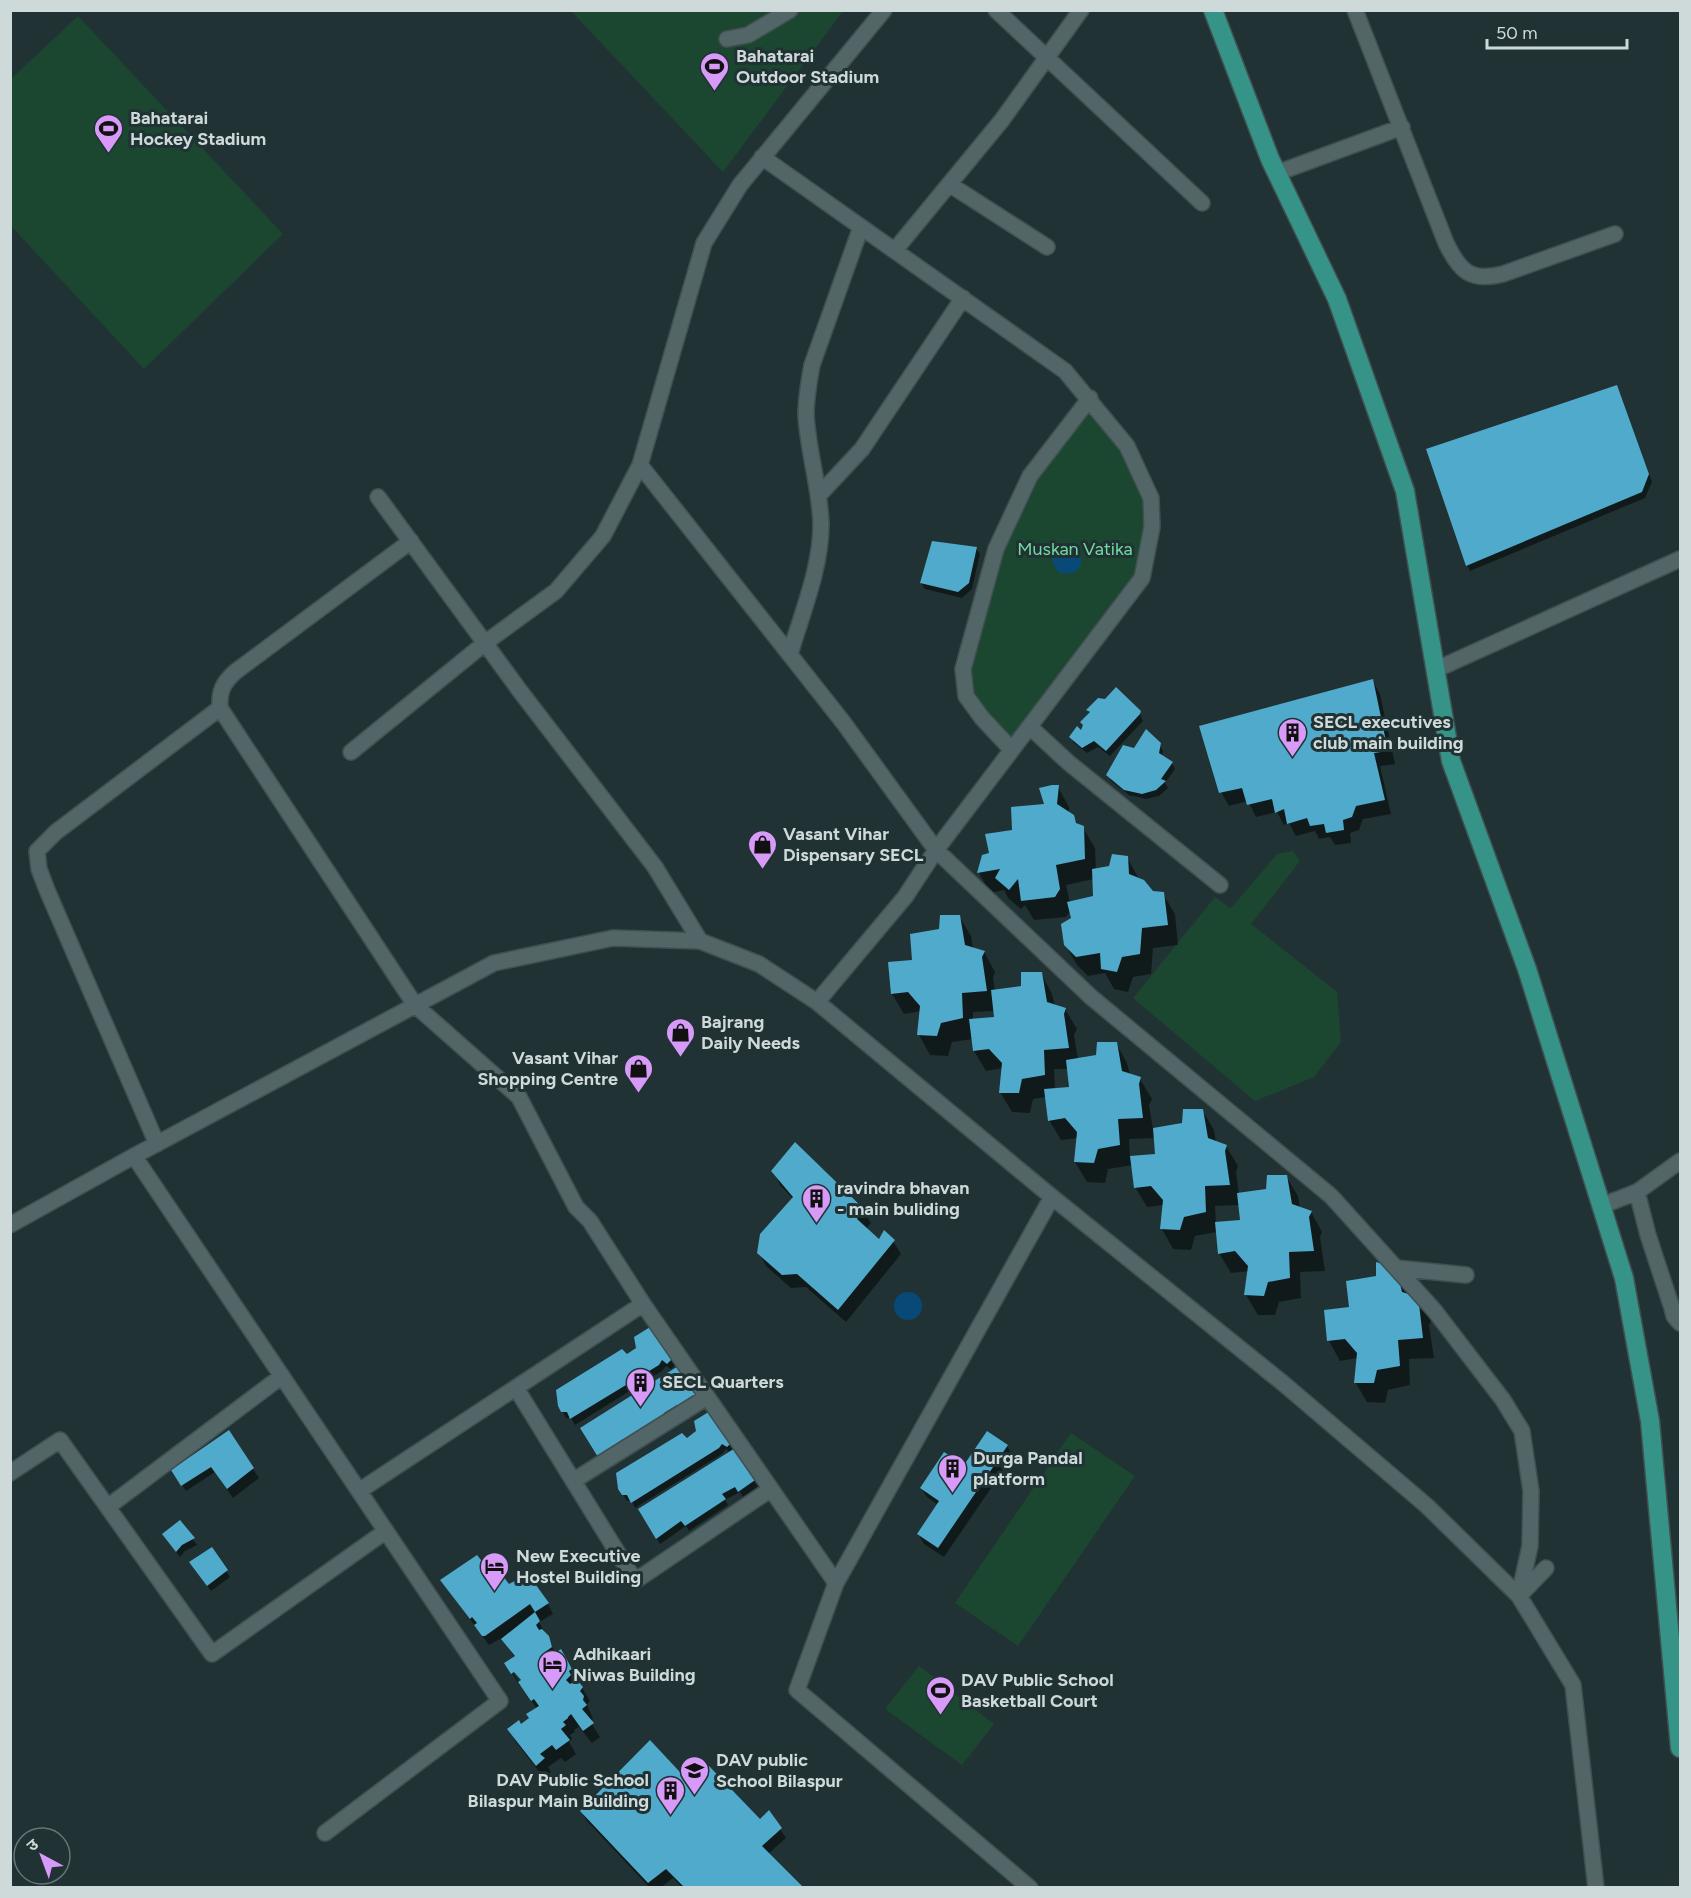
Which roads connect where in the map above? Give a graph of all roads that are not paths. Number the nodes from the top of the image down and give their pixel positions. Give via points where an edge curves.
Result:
1 (790, 10) edge
2 (884, 10) edge
3 (996, 10) edge
4 (1081, 10) edge
5 (1213, 10) edge
6 (1355, 10) edge
7 (727, 39) dead end
8 (1046, 59) junction
9 (1402, 127) junction
10 (762, 157) junction
11 (1277, 173) junction
12 (949, 184) junction
13 (1202, 203) dead end
14 (861, 227) junction
15 (1615, 234) dead end
16 (1047, 247) dead end
17 (895, 250) junction
18 (963, 298) junction
19 (1090, 398) junction
20 (640, 465) junction
21 (819, 495) junction
22 (378, 497) dead end
23 (411, 541) junction
24 (1680, 559) edge
25 (485, 643) junction
26 (790, 654) junction
27 (1435, 670) junction
28 (220, 708) junction
29 (1029, 727) junction
30 (1012, 750) junction
31 (351, 752) dead end
32 (936, 850) junction
33 (1220, 885) dead end
34 (700, 941) junction
35 (818, 1002) junction
36 (416, 1005) junction
37 (157, 1143) junction
38 (134, 1156) junction
39 (1680, 1161) edge
40 (1637, 1192) junction
41 (1052, 1197) junction
42 (1601, 1206) junction
43 (10, 1226) edge
44 (1396, 1268) junction
45 (1466, 1275) dead end
46 (643, 1304) junction
47 (1680, 1323) edge
48 (282, 1376) junction
49 (516, 1388) junction
50 (707, 1397) junction
51 (10, 1473) edge
52 (573, 1481) junction
53 (771, 1489) junction
54 (359, 1491) junction
55 (109, 1506) junction
56 (386, 1531) junction
57 (1545, 1568) dead end
58 (836, 1583) junction
59 (1519, 1596) junction
60 (1680, 1748) edge
61 (325, 1833) dead end
62 (1030, 1887) edge
63 (1596, 1887) edge

1 - 7 street via 748,35
2 - 10 street
3 - 8 street
4 - 8 street
5 - 11 main road
6 - 9 street
8 - 12 street
8 - 13 street
9 - 11 street
9 - 15 street via 1453,258 1473,276 1503,274
10 - 14 street
10 - 20 street via 740,184 704,243
11 - 27 main road via 1337,299 1405,491
12 - 16 street
12 - 17 street
14 - 17 street
14 - 21 street via 808,385 806,414
17 - 18 street
18 - 19 street via 1065,370
18 - 21 street via 862,449
19 - 29 street via 1127,446 1151,498 1147,556 1142,578
19 - 30 street via 1030,476 996,549 963,669 966,696
20 - 25 street via 603,536 556,591
20 - 26 street
21 - 26 street via 821,527 815,568
22 - 23 street
23 - 25 street
23 - 28 street via 235,672 219,695
24 - 27 street
25 - 31 street
25 - 34 street via 655,867
26 - 32 street
27 - 42 main road via 1451,761 1527,969
28 - 36 street
28 - 37 street via 56,832 37,852 47,890
29 - 30 street
29 - 33 street
30 - 32 street
32 - 35 street via 904,897
32 - 44 street via 1091,997 1330,1196
34 - 35 street via 759,964
34 - 36 street via 613,938 494,963
35 - 41 street
36 - 37 street
36 - 46 street via 519,1097 576,1208 590,1221
37 - 38 street
38 - 43 street
38 - 48 street
39 - 40 street
40 - 42 street
40 - 47 street
41 - 58 street
41 - 59 street via 1284,1384 1427,1506
42 - 60 main road via 1624,1278 1650,1421
44 - 45 street
44 - 59 street via 1462,1346 1522,1431 1531,1502 1530,1546
46 - 49 street
46 - 50 street
48 - 54 street
48 - 55 street
49 - 52 street
49 - 54 street
50 - 52 street
50 - 53 street
51 - 55 street via 60,1440
52 - 53 street via 635,1581
53 - 58 street
54 - 56 street
55 - 56 street via 212,1654
56 - 61 street via 500,1701
57 - 59 street
58 - 62 street via 797,1690
59 - 63 street via 1573,1684

